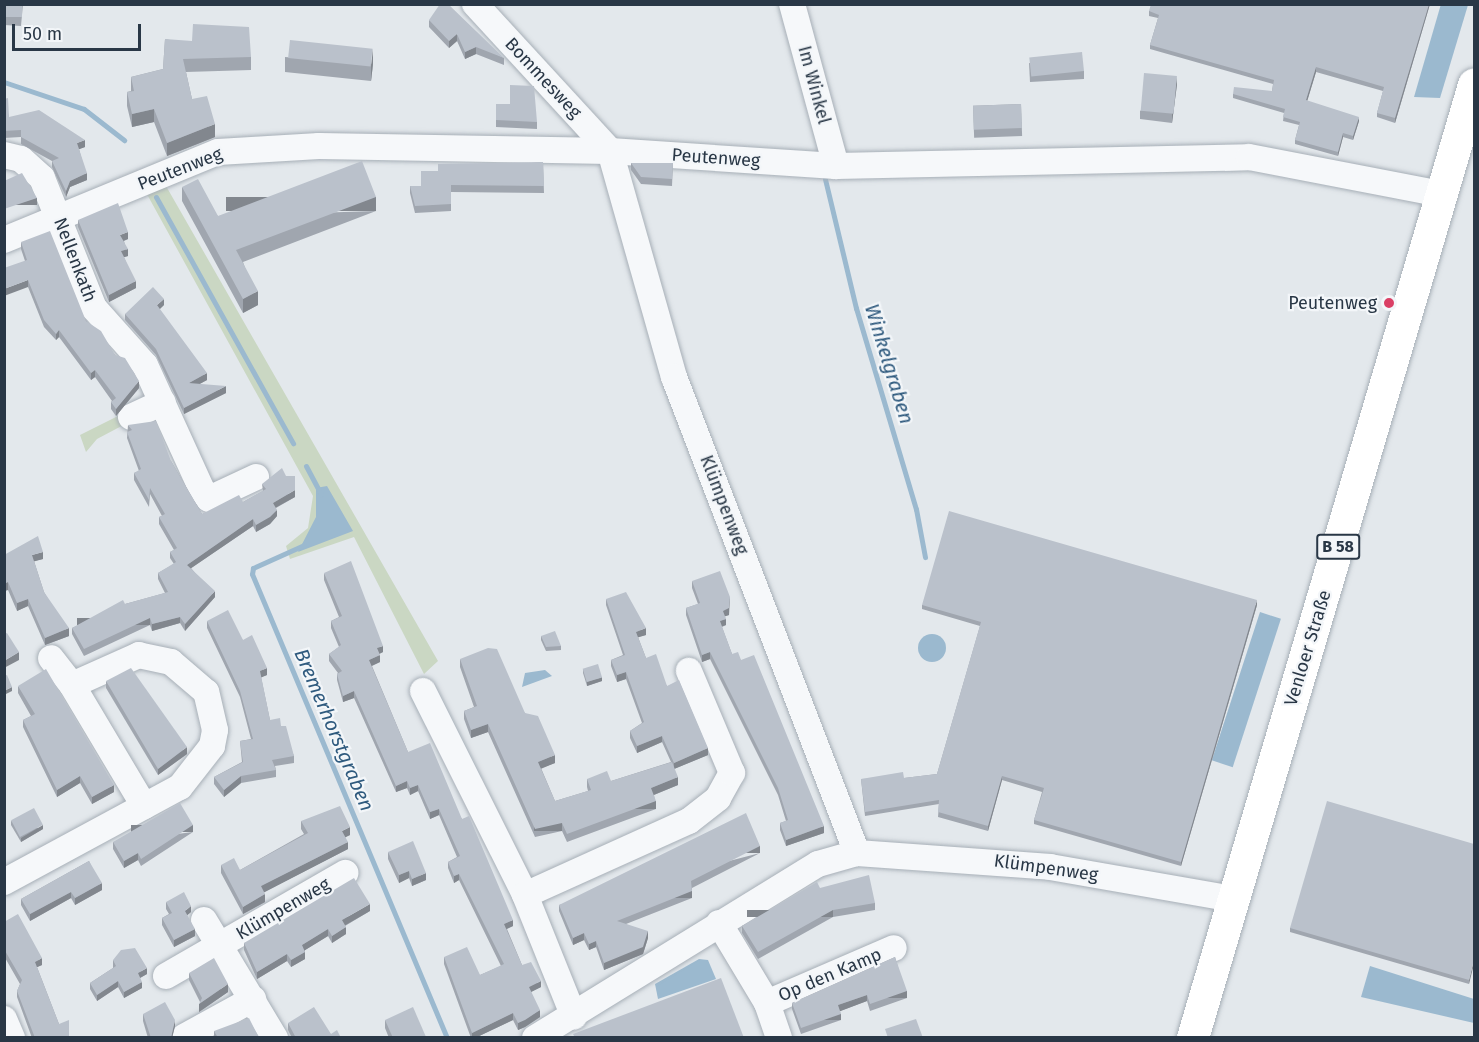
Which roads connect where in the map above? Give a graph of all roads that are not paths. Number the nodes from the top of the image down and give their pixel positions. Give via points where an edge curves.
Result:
1 (475, 4) edge
2 (792, 4) edge
3 (1474, 85) edge
4 (610, 151) junction
5 (4, 155) edge
6 (836, 166) junction
7 (1441, 194) junction
8 (60, 218) junction
9 (4, 240) edge
10 (163, 402) junction
11 (131, 417) dead end
12 (256, 477) dead end
13 (51, 658) dead end
14 (689, 671) dead end
15 (72, 685) junction
16 (423, 691) dead end
17 (144, 806) junction
18 (857, 853) junction
19 (345, 873) dead end
20 (4, 882) edge
21 (525, 895) junction
22 (1233, 899) junction
23 (204, 920) dead end
24 (719, 923) junction
25 (221, 945) junction
26 (894, 948) dead end
27 (166, 976) dead end
28 (253, 999) junction
29 (766, 1003) junction
30 (574, 1017) junction
31 (4, 1019) edge
32 (184, 1037) edge
33 (12, 1038) edge
34 (275, 1038) edge
35 (535, 1038) edge
36 (779, 1038) edge
37 (1193, 1038) edge

1 - 4 street, Bommesweg
2 - 6 street, Im Winkel
3 - 7 main road, Venloer Straße / B 58
4 - 6 street, Peutenweg
4 - 8 street, Peutenweg via 226,150
4 - 18 street, Klümpenweg via 674,377
5 - 8 street, Nellenkath via 30,164
6 - 7 street, Peutenweg via 1250,157
7 - 22 main road, Venloer Straße / B 58
8 - 9 street, Peutenweg
8 - 10 street, Nellenkath via 94,308 145,365
10 - 11 street
10 - 12 street, Nellenkath via 178,447 209,499
13 - 15 street
14 - 21 street via 732,773 718,798 689,821
15 - 17 street
15 - 17 street via 139,655 171,662 206,692 215,730 204,762 180,787
16 - 21 street
17 - 20 street
18 - 22 street, Klümpenweg via 1050,867
18 - 24 street, Klümpenweg via 818,864
19 - 25 street, Klümpenweg
21 - 30 street
22 - 37 main road, Venloer Straße / B 58
23 - 25 street, Klümpenweg
24 - 29 street, Op den Kamp
24 - 30 street, Klümpenweg
25 - 27 street, Klümpenweg
25 - 28 street, Klümpenweg
26 - 29 street, Op den Kamp
28 - 32 street
28 - 34 street, Klümpenweg
29 - 36 street, Op den Kamp
30 - 35 street, Klümpenweg
31 - 33 street

